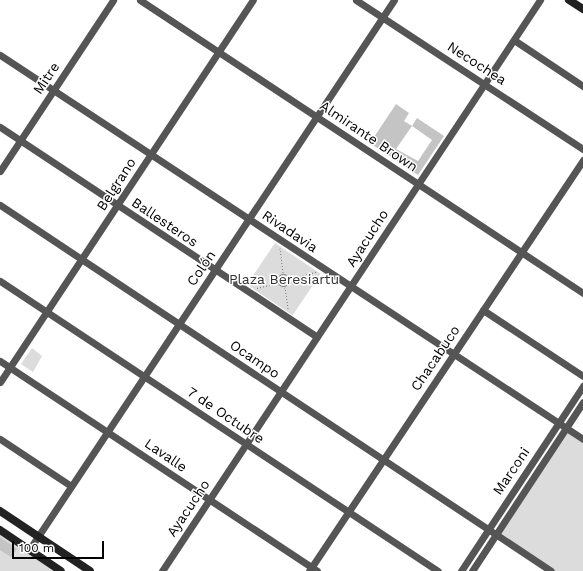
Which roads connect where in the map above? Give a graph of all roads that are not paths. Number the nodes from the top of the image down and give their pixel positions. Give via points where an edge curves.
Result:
1 (113, 0) edge
2 (140, 0) edge
3 (253, 0) edge
4 (356, 0) edge
5 (394, 0) edge
6 (540, 0) edge
7 (569, 0) edge
8 (583, 9) edge
9 (382, 18) junction
10 (514, 40) junction
11 (219, 52) junction
12 (0, 55) edge
13 (485, 83) junction
14 (583, 86) edge
15 (54, 90) junction
16 (317, 117) junction
17 (0, 127) edge
18 (20, 141) junction
19 (583, 149) edge
20 (151, 154) junction
21 (583, 160) edge
22 (0, 171) edge
23 (418, 184) junction
24 (0, 205) edge
25 (117, 205) junction
26 (249, 219) junction
27 (521, 252) junction
28 (81, 259) junction
29 (215, 270) junction
30 (0, 281) edge
31 (351, 286) junction
32 (583, 293) edge
33 (483, 310) junction
34 (46, 312) junction
35 (179, 324) junction
36 (317, 337) junction
37 (453, 354) junction
38 (0, 361) edge
39 (10, 368) junction
40 (144, 376) junction
41 (583, 376) edge
42 (0, 382) edge
43 (583, 386) edge
44 (280, 392) junction
45 (583, 402) edge
46 (559, 424) junction
47 (566, 428) junction
48 (107, 432) junction
49 (0, 439) edge
50 (583, 439) edge
51 (246, 444) junction
52 (382, 460) junction
53 (71, 486) junction
54 (209, 500) junction
55 (0, 511) edge
56 (348, 512) junction
57 (0, 530) edge
58 (487, 530) junction
59 (495, 535) junction
60 (38, 536) junction
61 (29, 550) junction
62 (312, 570) edge
63 (61, 571) edge
64 (90, 571) edge
65 (162, 571) edge
66 (438, 571) edge
67 (461, 571) edge
68 (472, 571) edge
69 (551, 571) edge

1 - 15 street, Mitre
2 - 11 street, Almirante Brown
3 - 11 street, Belgrano
4 - 9 street, Necochea
5 - 9 street, Colón
6 - 10 street, Ayacucho
7 - 8 main road
9 - 13 street, Necochea
9 - 16 street, Colón
10 - 13 street, Ayacucho
10 - 14 street
11 - 16 street, Almirante Brown
11 - 20 street, Belgrano
12 - 15 street, Rivadavia
13 - 19 street, Necochea
13 - 23 street, Ayacucho
15 - 18 street, Mitre
15 - 20 street, Rivadavia
16 - 23 street, Almirante Brown
16 - 26 street, Colón
17 - 18 street, Ballesteros
18 - 22 street, Mitre
18 - 25 street, Ballesteros
20 - 25 street, Belgrano
20 - 26 street, Rivadavia
21 - 27 street, Chacabuco
23 - 27 street, Almirante Brown
23 - 31 street, Ayacucho
24 - 28 street, Ocampo
25 - 28 street, Belgrano
25 - 29 street, Ballesteros
26 - 29 street, Colón
26 - 31 street, Rivadavia
27 - 32 street, Almirante Brown
27 - 33 street, Chacabuco
28 - 34 street, Belgrano
28 - 35 street, Ocampo
29 - 35 street, Colón
29 - 36 street, Ballesteros
30 - 34 street, 7 de Octubre
31 - 36 street, Ayacucho
31 - 37 street, Rivadavia
33 - 37 street, Chacabuco
33 - 41 street
34 - 39 street, Belgrano
34 - 40 street, 7 de Octubre
35 - 40 street, Colón
35 - 44 street, Ocampo
36 - 44 street, Ayacucho
37 - 46 street, Rivadavia
37 - 52 street, Chacabuco
38 - 39 street, Lavalle
39 - 42 street, Belgrano
39 - 48 street, Lavalle
40 - 48 street, Colón
40 - 51 street, 7 de Octubre
43 - 46 street, Marconi
44 - 51 street, Ayacucho
44 - 52 street, Ocampo
45 - 47 street, Marconi
46 - 47 street, Rivadavia
46 - 58 street, Marconi
47 - 50 street, Rivadavia
47 - 59 street, Marconi
48 - 53 street, Colón
48 - 54 street, Lavalle
49 - 53 street
51 - 54 street, Ayacucho
51 - 56 street, 7 de Octubre
52 - 56 street, Chacabuco
52 - 58 street, Ocampo
53 - 60 street, Colón
54 - 62 street, Lavalle
54 - 65 street, Ayacucho
55 - 60 main road
56 - 62 street, Chacabuco
56 - 66 street, 7 de Octubre
57 - 61 main road
58 - 59 street, Ocampo
58 - 67 street, Marconi
59 - 68 street, Marconi
59 - 69 street, Ocampo
60 - 61 street, Colón
60 - 64 main road
61 - 63 main road

